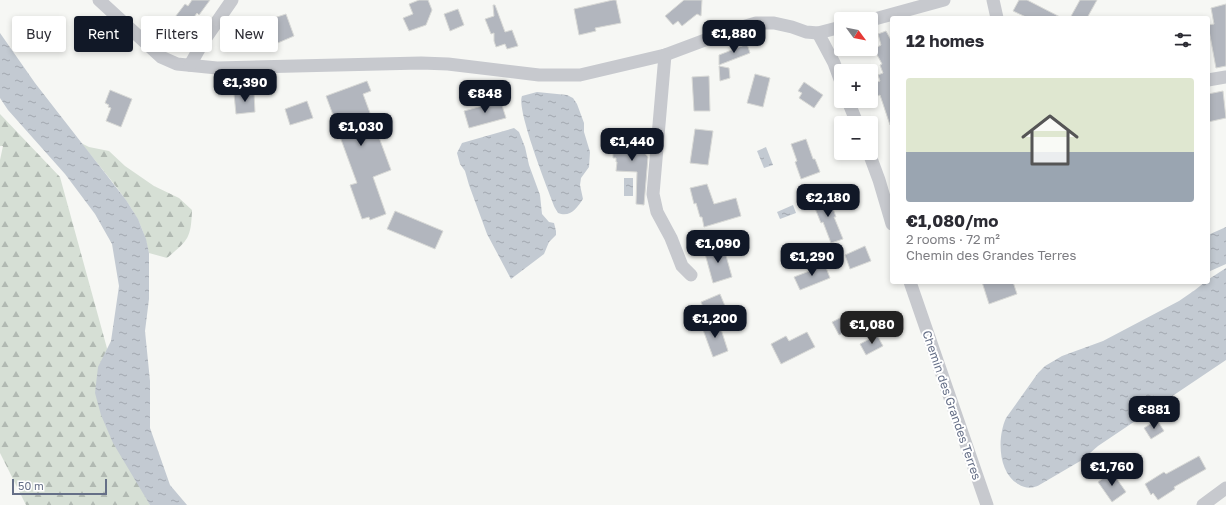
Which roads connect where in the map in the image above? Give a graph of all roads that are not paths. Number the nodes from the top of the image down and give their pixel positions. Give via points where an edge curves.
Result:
1 (99, 0) edge
2 (232, 0) edge
3 (944, 0) edge
4 (993, 0) edge
5 (997, 16) edge
6 (878, 18) edge
7 (834, 29) edge
8 (818, 33) junction
9 (665, 55) junction
10 (834, 64) edge
11 (190, 65) junction
12 (1226, 77) edge
13 (1210, 80) edge
14 (872, 160) edge
15 (890, 217) edge
16 (690, 275) dead end
17 (911, 284) edge
18 (1226, 488) edge
19 (987, 505) edge
20 (1203, 505) edge

1 - 11 street via 160,57 177,64
2 - 11 street
3 - 6 street
4 - 5 street
7 - 8 street
8 - 9 street via 774,23 756,23
8 - 10 street
9 - 11 street via 580,75 539,75 421,63 217,68
9 - 16 street via 653,194 657,212 682,266
12 - 13 street
14 - 15 street
17 - 19 street, Chemin des Grandes Terres
18 - 20 street

